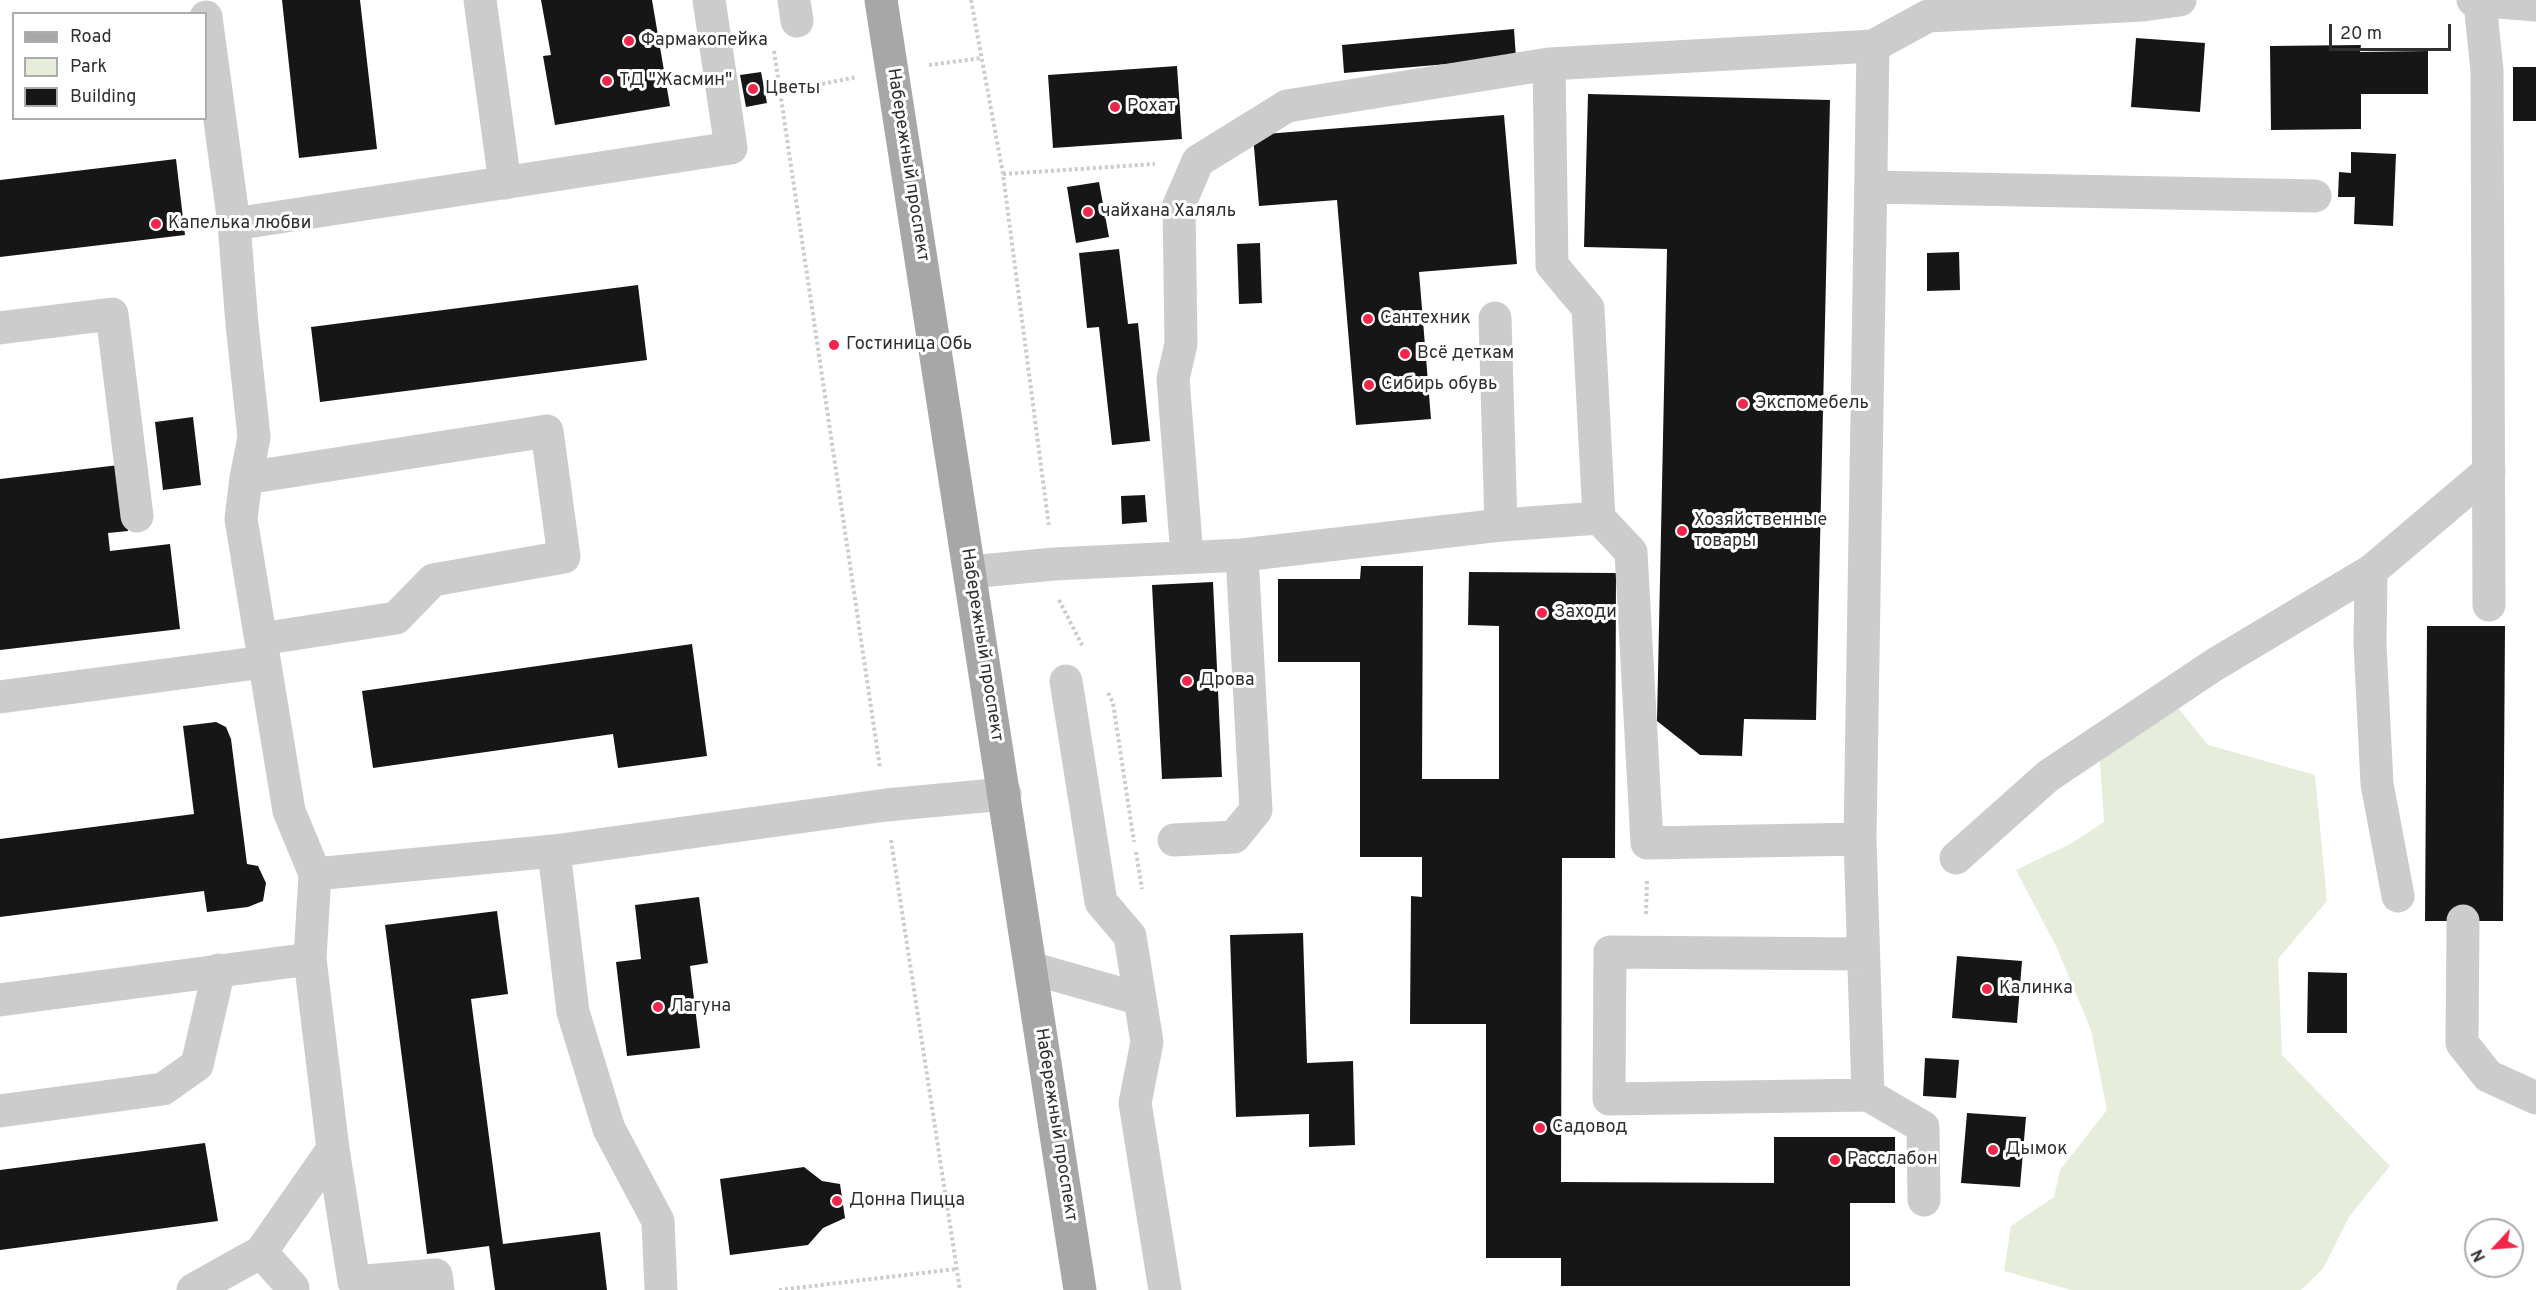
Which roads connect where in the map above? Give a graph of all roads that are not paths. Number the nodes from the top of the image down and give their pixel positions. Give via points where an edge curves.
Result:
1 (480, 0) edge
2 (709, 0) edge
3 (881, 0) edge
4 (2180, 0) edge
5 (2477, 1) edge
6 (2536, 5) edge
7 (207, 29) edge
8 (1873, 46) junction
9 (1549, 64) junction
10 (505, 183) junction
11 (1872, 188) junction
12 (2315, 196) dead end
13 (234, 224) junction
14 (1495, 318) dead end
15 (0, 328) edge
16 (2489, 471) junction
17 (246, 478) junction
18 (137, 516) dead end
19 (1599, 518) junction
20 (1501, 525) junction
21 (1242, 555) junction
22 (1187, 556) junction
23 (2371, 571) junction
24 (970, 572) junction
25 (2490, 605) dead end
26 (262, 650) junction
27 (1066, 681) dead end
28 (0, 698) edge
29 (1005, 794) junction
30 (1860, 839) junction
31 (1174, 840) dead end
32 (554, 851) junction
33 (1956, 858) dead end
34 (315, 874) junction
35 (2398, 896) dead end
36 (2463, 921) dead end
37 (1862, 954) junction
38 (310, 959) junction
39 (1031, 968) junction
40 (219, 970) junction
41 (1140, 999) junction
42 (0, 1000) edge
43 (1868, 1095) junction
44 (2536, 1098) edge
45 (0, 1111) edge
46 (333, 1149) junction
47 (1924, 1200) dead end
48 (261, 1252) junction
49 (293, 1288) dead end
50 (193, 1290) edge
51 (438, 1290) edge
52 (660, 1290) edge
53 (1080, 1290) edge
54 (1165, 1290) edge

1 - 10 lane
2 - 10 lane via 732,148
3 - 24 main road, Набережный проспект
4 - 8 lane via 1928,16
5 - 6 lane
5 - 16 lane via 2487,71
7 - 13 lane
8 - 9 lane
8 - 11 lane
9 - 19 lane via 1552,265 1588,308
9 - 22 lane via 1287,106 1198,161 1179,205 1181,344 1173,379
10 - 13 lane
11 - 12 lane
11 - 30 lane
13 - 17 lane via 254,437
14 - 20 lane
15 - 18 lane via 112,314
16 - 23 lane
16 - 25 lane
17 - 26 lane via 242,519
17 - 26 lane via 547,431 564,557 433,580 396,618
19 - 20 lane
19 - 30 lane via 1631,552 1647,843
20 - 21 lane
21 - 22 lane
21 - 31 lane via 1256,810 1234,837
22 - 24 lane
23 - 33 lane via 2214,665 2048,776
23 - 35 lane via 2370,644 2377,784
24 - 29 main road, Набережный проспект
26 - 28 lane
26 - 34 lane via 289,811
27 - 41 lane via 1101,902 1130,936
29 - 32 lane via 886,805
29 - 39 main road, Набережный проспект
30 - 37 lane
32 - 34 lane
32 - 52 lane via 573,1012 609,1129 658,1221
34 - 38 lane
36 - 44 lane via 2462,1043 2488,1076
37 - 43 lane
37 - 43 lane via 1610,952 1609,1099
38 - 40 lane
38 - 46 lane
39 - 41 lane
39 - 53 main road, Набережный проспект
40 - 42 lane
40 - 45 lane via 197,1065 163,1089
41 - 54 lane via 1147,1042 1135,1103
43 - 47 lane via 1923,1127
46 - 48 lane
46 - 51 lane via 354,1282 436,1275
48 - 49 lane
48 - 50 lane

